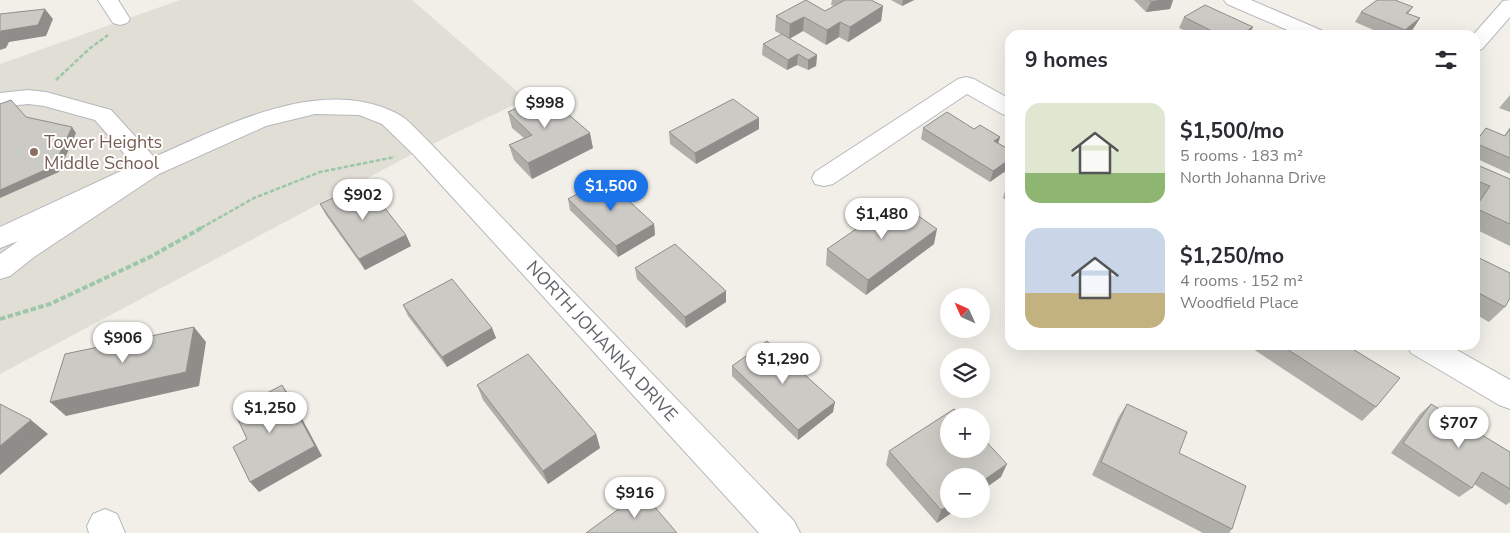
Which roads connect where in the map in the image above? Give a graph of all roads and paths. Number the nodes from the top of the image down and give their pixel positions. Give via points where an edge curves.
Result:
1 (108, 0) edge
2 (1234, 0) edge
3 (1510, 5) edge
4 (120, 19) joint
5 (1304, 30) edge
6 (1480, 39) edge
7 (50, 85) dead end
8 (0, 100) edge
9 (1005, 106) edge
10 (422, 149) junction
11 (150, 168) junction
12 (824, 178) dead end
13 (0, 238) edge
14 (0, 269) edge
15 (0, 319) edge
16 (1431, 350) edge
17 (1510, 396) edge
18 (782, 533) edge

1 - 4 street
2 - 5 street
3 - 6 street
4 - 7 path via 112,24 113,31 88,49
8 - 11 street via 46,99 103,115
9 - 12 street via 966,84
10 - 11 street, NORTH JOHANNA DRIVE via 390,119 362,108 315,107 258,121
10 - 15 path via 320,172 254,198 152,256 50,304
10 - 18 street, NORTH JOHANNA DRIVE
11 - 13 street
11 - 14 street
16 - 17 street

